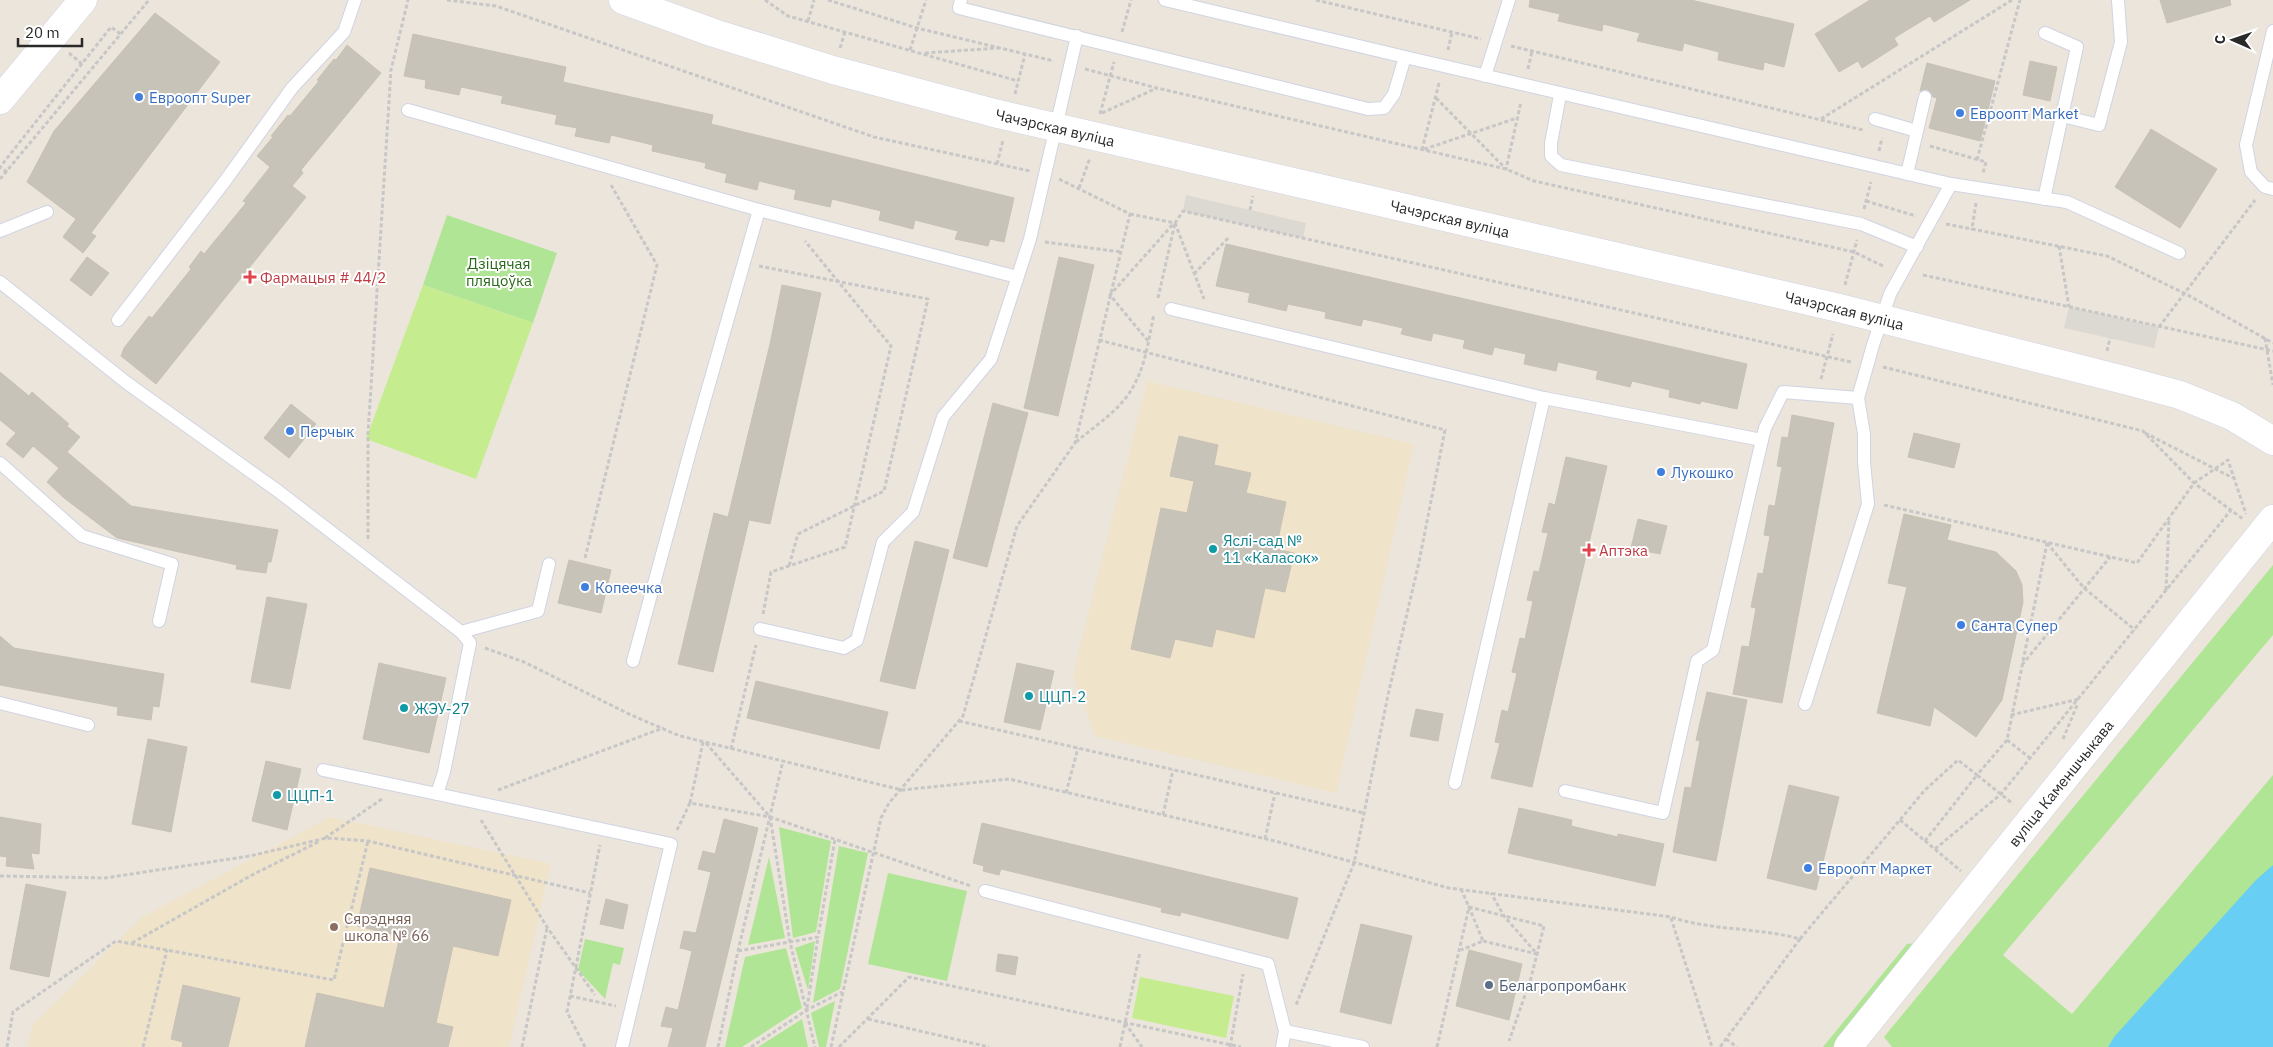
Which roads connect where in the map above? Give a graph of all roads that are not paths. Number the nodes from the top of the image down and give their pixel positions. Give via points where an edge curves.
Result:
1 (83, 0) edge
2 (355, 0) edge
3 (623, 0) edge
4 (961, 0) edge
5 (1165, 0) edge
6 (1509, 0) edge
7 (2118, 0) edge
8 (2273, 31) edge
9 (2045, 33) dead end
10 (1077, 36) junction
11 (1405, 58) junction
12 (1485, 76) junction
13 (1560, 95) junction
14 (1925, 97) dead end
15 (0, 100) edge
16 (408, 110) dead end
17 (2062, 116) junction
18 (1875, 119) dead end
19 (1056, 127) junction
20 (1916, 136) junction
21 (1907, 174) junction
22 (1951, 184) junction
23 (2269, 188) edge
24 (2044, 199) junction
25 (759, 210) junction
26 (47, 212) dead end
27 (0, 231) edge
28 (1917, 247) junction
29 (2179, 253) dead end
30 (1017, 277) junction
31 (0, 282) edge
32 (1171, 309) dead end
33 (1883, 318) junction
34 (118, 320) dead end
35 (1544, 398) junction
36 (1858, 398) junction
37 (1762, 440) junction
38 (2273, 440) edge
39 (0, 463) edge
40 (2273, 520) edge
41 (549, 564) dead end
42 (159, 621) dead end
43 (760, 628) road end
44 (461, 632) junction
45 (633, 661) dead end
46 (0, 703) edge
47 (1805, 704) dead end
48 (88, 724) dead end
49 (323, 770) dead end
50 (1455, 782) dead end
51 (1566, 791) dead end
52 (437, 794) junction
53 (984, 891) road end
54 (1285, 1032) junction
55 (622, 1047) edge
56 (1282, 1047) edge
57 (1363, 1047) edge
58 (1848, 1047) edge

1 - 15 main road
2 - 34 lane via 344,32 292,88
3 - 19 main road, Чачэрская вуліца via 714,33 833,70
4 - 10 lane via 959,8
5 - 11 lane
6 - 12 lane
7 - 17 lane via 2121,42 2099,125
8 - 23 lane via 2246,144 2252,172
9 - 17 lane via 2077,47
10 - 11 lane via 1368,109 1384,108 1394,94
10 - 19 lane
11 - 12 lane
12 - 13 lane
13 - 21 lane
13 - 28 lane via 1551,156 1561,165 1861,224
14 - 20 lane
16 - 25 lane
17 - 24 lane
18 - 20 lane
19 - 30 lane via 1030,239
19 - 33 main road, Чачэрская вуліца
20 - 21 lane
21 - 22 lane
22 - 24 lane
22 - 28 lane
24 - 29 lane via 2067,202
25 - 30 lane
25 - 45 lane
26 - 27 lane
28 - 33 lane via 1890,294
30 - 43 lane via 991,359 943,417 913,512 883,542 857,640 844,648
31 - 44 lane via 127,383 278,491
32 - 35 lane
33 - 36 lane
33 - 38 main road, Чачэрская вуліца via 2180,395 2232,416
35 - 37 lane
35 - 50 lane
36 - 37 lane via 1783,392
36 - 47 lane via 1864,434 1868,504
37 - 51 lane via 1714,650 1697,661 1663,813
39 - 42 lane via 82,536 172,564
40 - 58 main road, вуліца Каменшчыкава
41 - 44 lane via 538,611
44 - 52 lane via 470,643
46 - 48 lane
49 - 52 lane
52 - 55 lane via 671,844
53 - 54 lane via 1268,964
54 - 56 lane
54 - 57 lane

